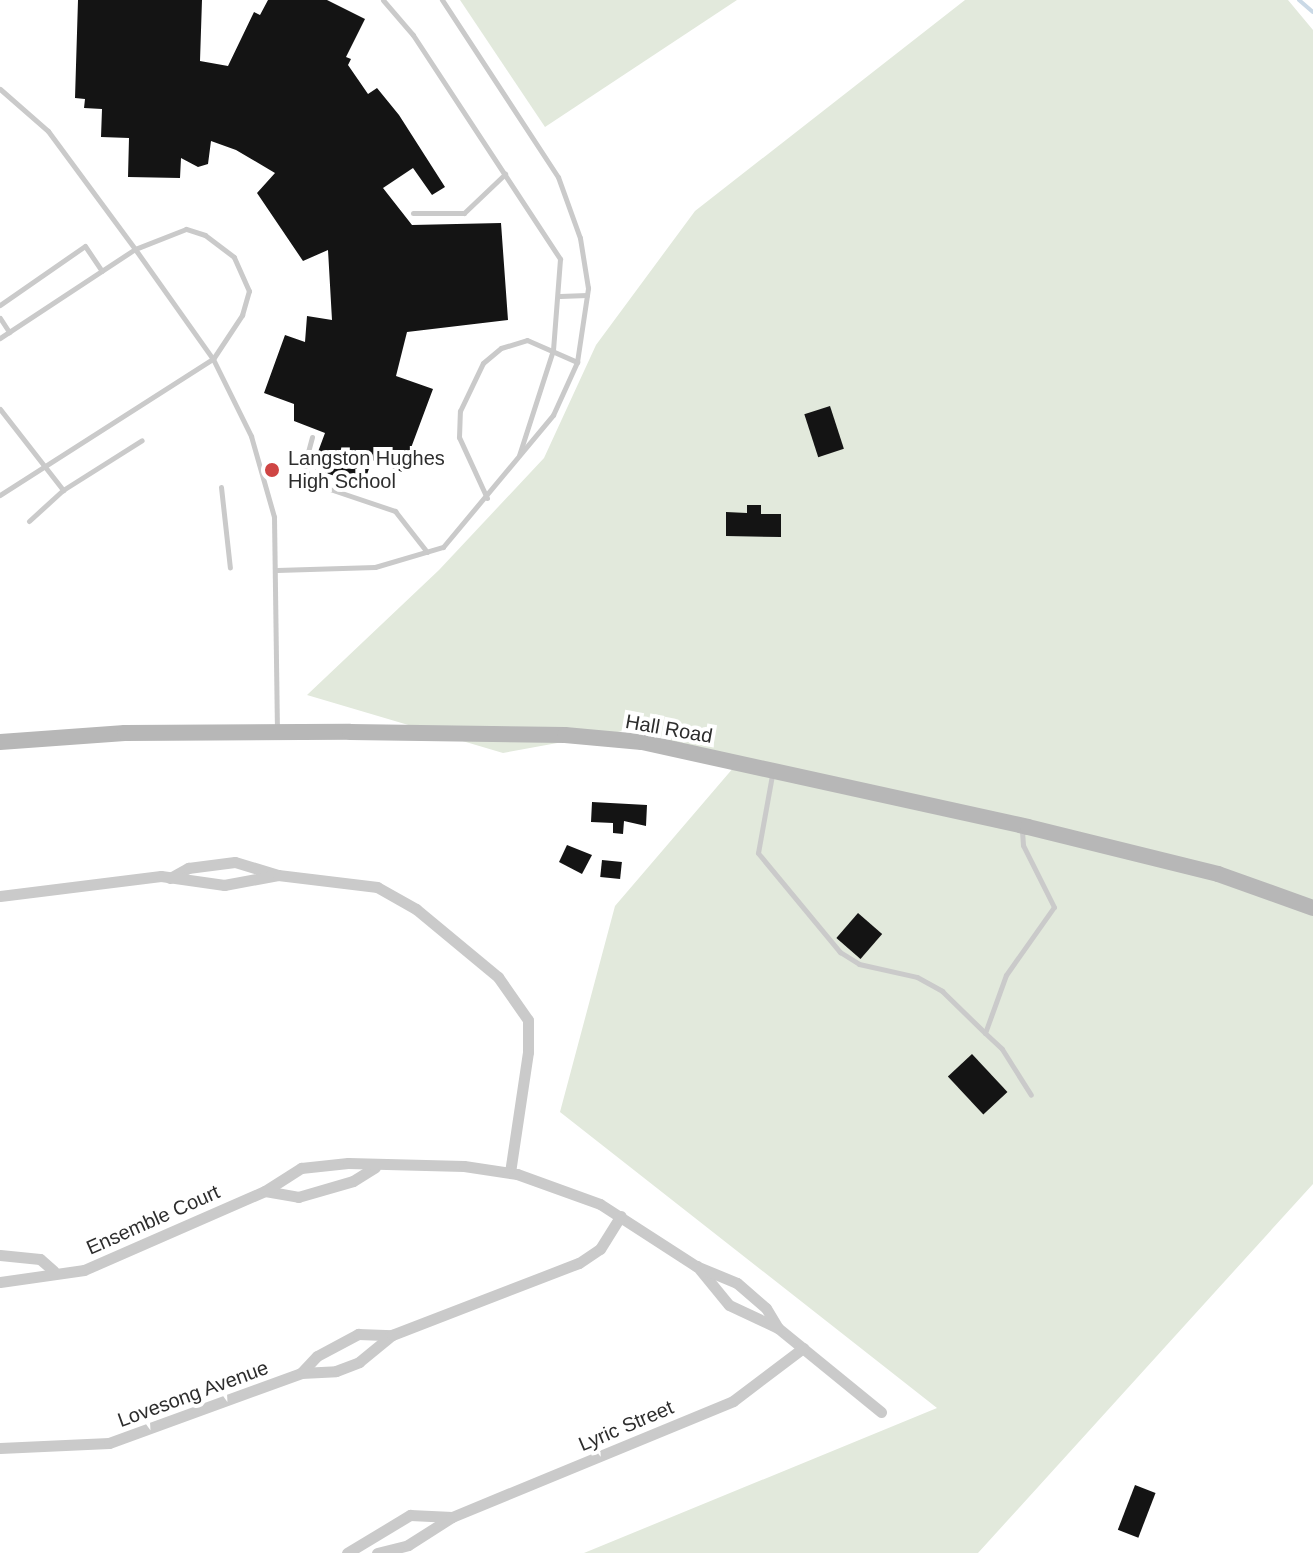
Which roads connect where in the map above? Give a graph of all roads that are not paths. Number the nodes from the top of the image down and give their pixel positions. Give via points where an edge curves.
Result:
1 (383, 0) edge
2 (442, 0) edge
3 (0, 89) edge
4 (505, 174) junction
5 (413, 213) dead end
6 (135, 249) junction
7 (102, 271) junction
8 (587, 295) junction
9 (560, 296) junction
10 (0, 305) edge
11 (0, 318) edge
12 (9, 332) junction
13 (0, 338) edge
14 (553, 350) junction
15 (213, 359) junction
16 (577, 362) junction
17 (0, 409) edge
18 (312, 437) dead end
19 (142, 440) dead end
20 (517, 460) junction
21 (43, 464) junction
22 (221, 487) dead end
23 (63, 490) junction
24 (0, 495) edge
25 (487, 498) junction
26 (29, 521) dead end
27 (427, 552) junction
28 (230, 568) dead end
29 (277, 570) junction
30 (277, 732) junction
31 (0, 742) edge
32 (773, 770) junction
33 (1022, 825) junction
34 (278, 875) junction
35 (166, 877) junction
36 (0, 896) edge
37 (1313, 908) edge
38 (985, 1033) junction
39 (1031, 1095) dead end
40 (375, 1167) junction
41 (510, 1172) junction
42 (265, 1191) junction
43 (621, 1216) junction
44 (0, 1255) edge
45 (696, 1266) junction
46 (54, 1271) junction
47 (0, 1282) edge
48 (778, 1328) junction
49 (392, 1335) junction
50 (803, 1348) junction
51 (301, 1373) junction
52 (881, 1412) dead end
53 (0, 1448) edge
54 (452, 1517) junction
55 (347, 1553) edge
56 (377, 1553) edge

1 - 4 lane via 413,35
2 - 8 lane via 558,177 580,238
3 - 6 lane via 48,131
4 - 5 lane via 464,213
4 - 9 lane via 560,259
6 - 7 lane
6 - 15 lane
6 - 15 lane via 186,229 205,235 234,257 249,291 242,315
7 - 10 lane via 85,246
7 - 12 lane
8 - 9 lane
8 - 16 lane
9 - 14 lane
11 - 12 lane
12 - 13 lane
14 - 16 lane
14 - 20 lane
14 - 25 lane via 527,340 501,348 483,363 469,386 460,411 459,437
15 - 21 lane
15 - 29 lane via 251,436 274,517
16 - 20 lane via 553,415
17 - 21 lane
18 - 27 lane via 304,466 312,483 395,511
19 - 23 lane
20 - 25 lane
21 - 23 lane
21 - 24 lane
22 - 28 lane
23 - 26 lane
25 - 27 lane via 443,547
27 - 29 lane via 375,567
29 - 30 lane
30 - 31 street, Hall Road via 125,733
30 - 32 street, Hall Road via 565,735 642,742
32 - 33 street, Hall Road
32 - 38 lane via 758,853 840,952 859,964 917,977 942,991
33 - 37 street, Hall Road via 1218,874
33 - 38 lane via 1023,845 1054,907 1006,975
34 - 35 street via 224,885
34 - 35 street via 235,862 188,868
34 - 41 street via 377,887 427,918 516,998 528,1020 528,1052
35 - 36 street
38 - 39 lane via 1002,1049
40 - 41 street, Ensemble Court via 464,1166
40 - 42 street, Ensemble Court via 353,1181 298,1197
40 - 42 street, Ensemble Court via 301,1168
41 - 43 street, Ensemble Court
42 - 46 street, Ensemble Court via 84,1270
43 - 45 street, Ensemble Court
43 - 49 street, Lovesong Avenue via 600,1249 579,1263
44 - 46 street, Ensemble Court via 40,1259
45 - 48 street, Ensemble Court via 729,1305
45 - 48 street, Ensemble Court via 754,1295
46 - 47 street, Ensemble Court
48 - 50 street, Ensemble Court
49 - 51 street, Lovesong Avenue via 359,1362 336,1371
49 - 51 street, Lovesong Avenue via 358,1334 317,1356
50 - 52 street, Ensemble Court
50 - 54 street, Lyric Street via 733,1401
51 - 53 street, Lovesong Avenue via 109,1443
54 - 55 street, Lyric Street via 410,1515
54 - 56 street, Lyric Street via 408,1545

